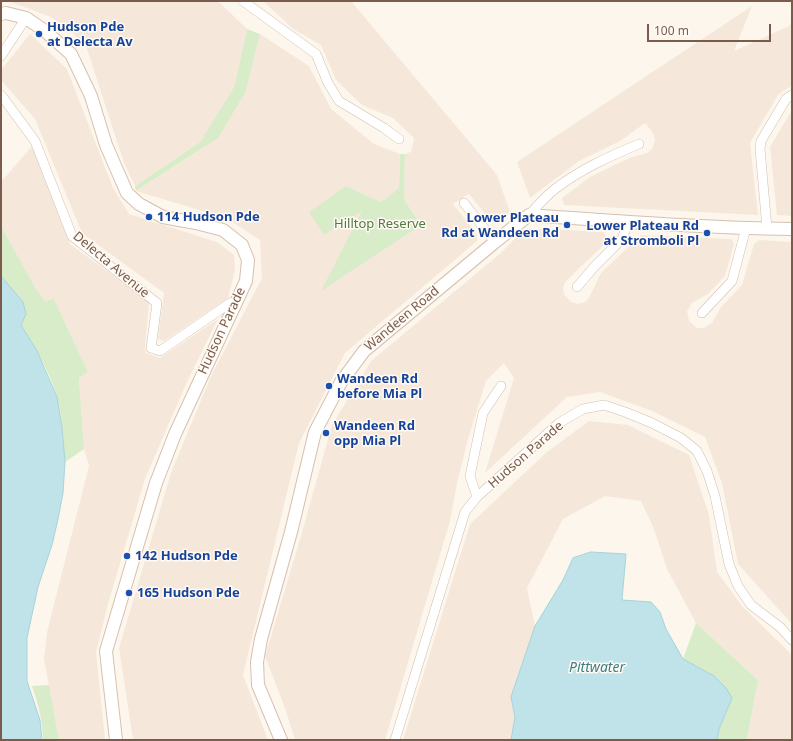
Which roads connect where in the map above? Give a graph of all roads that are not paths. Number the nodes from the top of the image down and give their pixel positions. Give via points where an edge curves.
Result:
1 (243, 1) edge
2 (1, 14) edge
3 (26, 18) junction
4 (1, 56) edge
5 (792, 94) edge
6 (1, 95) edge
7 (399, 139) dead end
8 (639, 144) dead end
9 (464, 203) dead end
10 (529, 215) junction
11 (628, 222) junction
12 (746, 228) junction
13 (767, 228) junction
14 (792, 229) edge
15 (495, 242) junction
16 (577, 287) dead end
17 (237, 300) junction
18 (702, 313) dead end
19 (501, 386) dead end
20 (477, 498) junction
21 (792, 640) edge
22 (116, 740) edge
23 (281, 740) edge
24 (395, 740) edge

1 - 7 street via 316,54 328,83 339,100
2 - 3 street, Hudson Parade
3 - 4 street
3 - 17 street, Hudson Parade via 71,54 91,96 106,145 126,193 139,204 163,216 223,230 242,245 248,260 246,281
5 - 13 street via 786,99 761,141
6 - 17 street, Delecta Avenue via 35,142 72,236 157,303 152,348 160,351
8 - 10 street, Wandeen Road via 575,175 554,189
9 - 15 street
10 - 11 street
10 - 15 street, Wandeen Road
11 - 12 street
11 - 16 street via 622,239
12 - 13 street
12 - 18 street via 732,281
13 - 14 street
15 - 23 street, Wandeen Road via 364,351 341,382 315,432 257,662 258,685
17 - 22 street, Hudson Parade via 175,434 156,483 106,651
19 - 20 street via 483,413 470,476
20 - 21 street, Hudson Parade via 559,424 583,409 604,405 652,423 681,438 697,451 715,496 729,564 738,586 751,605 780,627
20 - 24 street, Hudson Parade via 465,512

